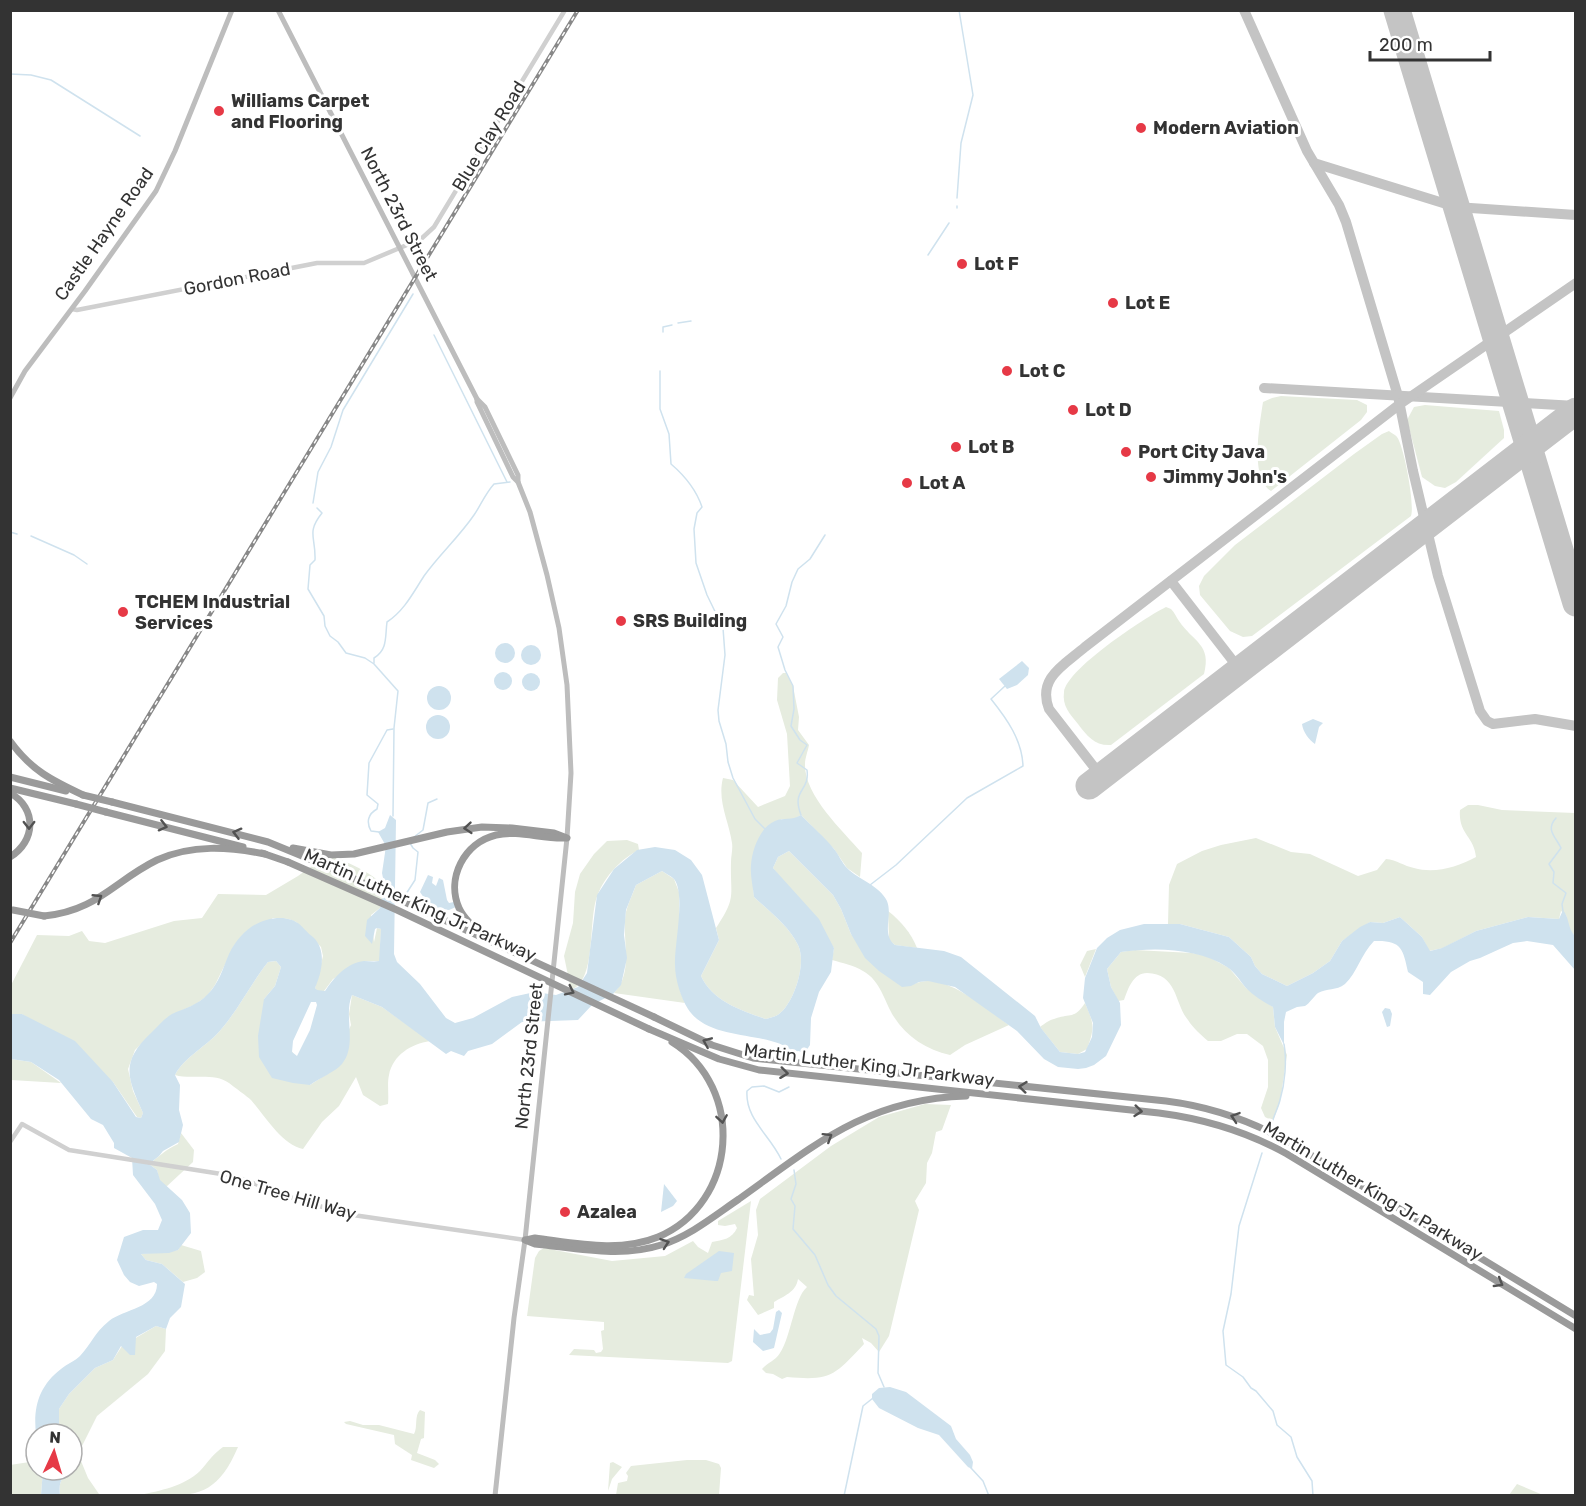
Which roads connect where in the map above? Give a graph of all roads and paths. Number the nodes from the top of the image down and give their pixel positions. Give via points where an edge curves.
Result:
1 (232, 10) edge
2 (278, 10) edge
3 (565, 10) edge
4 (400, 248) junction
5 (72, 309) junction
6 (10, 398) edge
7 (10, 741) edge
8 (10, 777) edge
9 (10, 788) edge
10 (10, 793) edge
11 (83, 795) junction
12 (567, 838) junction
13 (293, 850) junction
14 (265, 854) junction
15 (10, 857) edge
16 (12, 909) edge
17 (490, 941) junction
18 (650, 1029) junction
19 (993, 1096) junction
20 (10, 1143) edge
21 (525, 1240) junction
22 (1575, 1316) edge
23 (1575, 1329) edge
24 (495, 1496) edge

1 - 5 main road, Castle Hayne Road via 163,178
2 - 4 main road, North 23rd Street
3 - 4 street, Blue Clay Road via 434,227 424,238
4 - 5 street, Gordon Road via 364,263 317,263
4 - 12 main road, North 23rd Street via 518,475 530,512 563,650 571,756
5 - 6 main road, Castle Hayne Road via 25,371
7 - 11 highway via 42,774
8 - 11 highway
9 -> 14 highway, Martin Luther King Jr Parkway, bridge
10 -> 15 highway via 25,805 31,828 26,843
13 -> 11 highway, bridge
12 -> 13 highway via 555,833 493,827 457,830 346,855
12 - 17 highway via 496,835 479,842 467,853 458,869 457,900 465,918
12 - 21 main road, North 23rd Street
13 - 17 highway, Martin Luther King Jr Parkway
16 -> 14 highway, bridge via 44,916 67,913 88,905 140,870 173,854 203,848
14 -> 18 highway, Martin Luther King Jr Parkway, bridge via 378,901
22 -> 17 highway, Martin Luther King Jr Parkway, bridge via 1317,1158 1259,1125 1226,1113 1166,1101 753,1058 712,1045
18 -> 19 highway, Martin Luther King Jr Parkway via 719,1059 759,1070
18 -> 21 highway via 694,1060 719,1103 724,1147 718,1173 706,1197 682,1223 645,1241 616,1246
21 -> 19 highway via 615,1251 661,1245 692,1231 826,1137 861,1119 920,1100
19 -> 23 highway, Martin Luther King Jr Parkway via 1175,1115 1243,1132 1287,1154
20 - 21 street, One Tree Hill Way via 22,1124 75,1151 246,1179 304,1202 353,1215
21 - 24 main road, North 23rd Street

